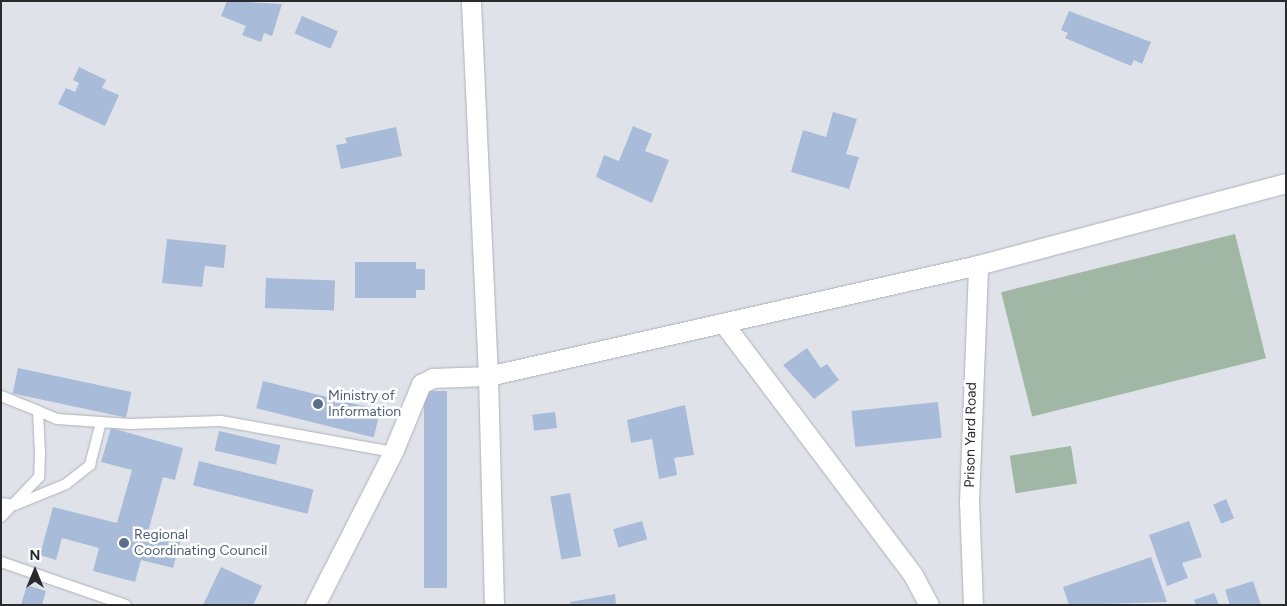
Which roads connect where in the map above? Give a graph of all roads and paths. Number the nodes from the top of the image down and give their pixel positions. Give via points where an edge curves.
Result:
1 (471, 1) edge
2 (1286, 183) edge
3 (978, 265) junction
4 (724, 324) junction
5 (488, 376) junction
6 (1, 396) edge
7 (38, 411) junction
8 (101, 422) junction
9 (393, 452) junction
10 (1, 503) edge
11 (14, 505) junction
12 (1, 517) edge
13 (1, 562) edge
14 (126, 605) edge
15 (315, 605) edge
16 (494, 605) edge
17 (929, 605) edge
18 (973, 605) edge

1 - 5 street
2 - 3 street
3 - 4 street
3 - 18 street, Prison Yard Road via 970,502
4 - 5 street
4 - 17 street via 913,575
5 - 9 street via 432,378 421,384
5 - 16 street
6 - 7 lane
7 - 8 lane via 57,419
7 - 11 lane via 39,477
8 - 9 lane via 221,421
8 - 11 lane via 90,465 66,484
9 - 15 street
10 - 11 lane
11 - 12 lane
13 - 14 lane

